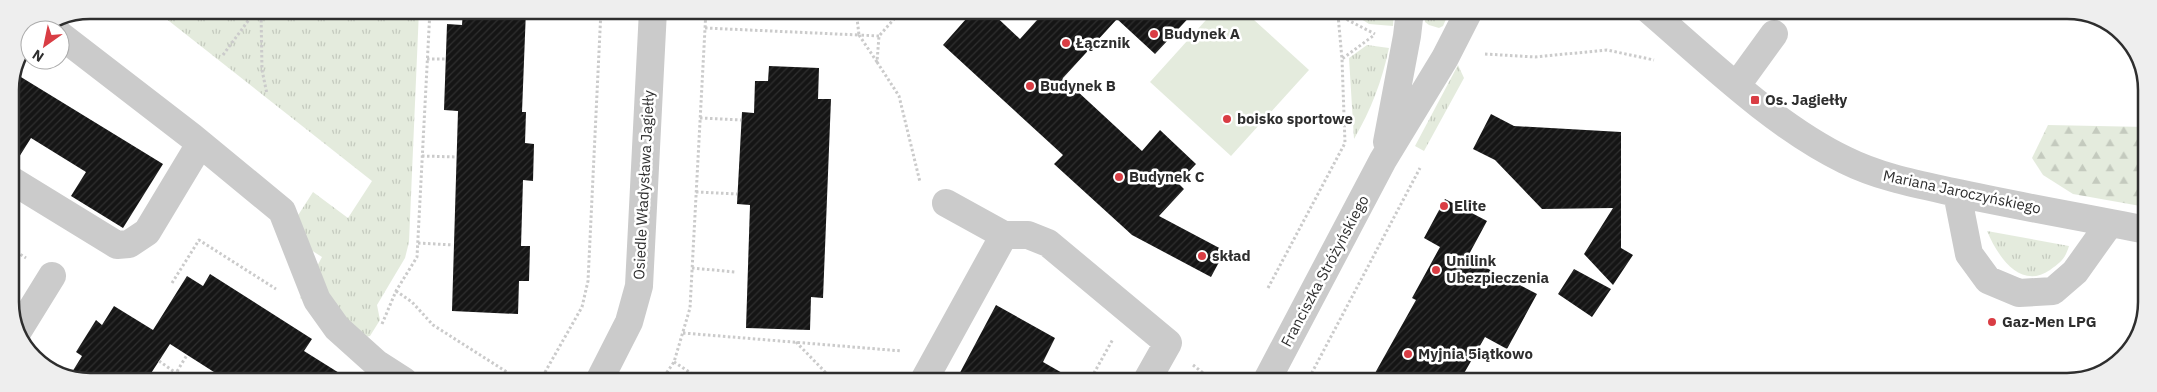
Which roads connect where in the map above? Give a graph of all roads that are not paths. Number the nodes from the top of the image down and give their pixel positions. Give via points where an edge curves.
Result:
1 (653, 19) edge
2 (1409, 19) edge
3 (1464, 19) edge
4 (1659, 19) edge
5 (1774, 34) dead end
6 (70, 43) edge
7 (1737, 85) junction
8 (200, 144) junction
9 (1383, 160) junction
10 (19, 185) edge
11 (1957, 193) junction
12 (946, 203) road end
13 (2110, 223) junction
14 (2138, 228) edge
15 (1004, 236) junction
16 (52, 276) dead end
17 (23, 324) edge
18 (392, 373) edge
19 (603, 373) edge
20 (928, 373) edge
21 (1151, 373) edge
22 (1271, 373) edge

1 - 19 street, Osiedle Władysława Jagiełły via 639,286 629,322
2 - 9 street, Franciszka Stróżyńskiego
3 - 9 street, Franciszka Stróżyńskiego via 1445,58
4 - 7 street, Mariana Jaroczyńskiego
5 - 7 street
6 - 8 street
7 - 11 street, Mariana Jaroczyńskiego via 1815,144 1845,160 1886,177
8 - 10 street via 147,232 129,244 117,245
8 - 18 street via 282,211 317,300 332,321 376,363
9 - 22 street, Franciszka Stróżyńskiego
11 - 13 street, Mariana Jaroczyńskiego
11 - 13 street via 1969,254 1988,280 2019,293 2052,291 2075,272
12 - 15 street
13 - 14 street, Mariana Jaroczyńskiego
15 - 20 street
15 - 21 street via 1028,235 1048,243 1168,343
16 - 17 street

